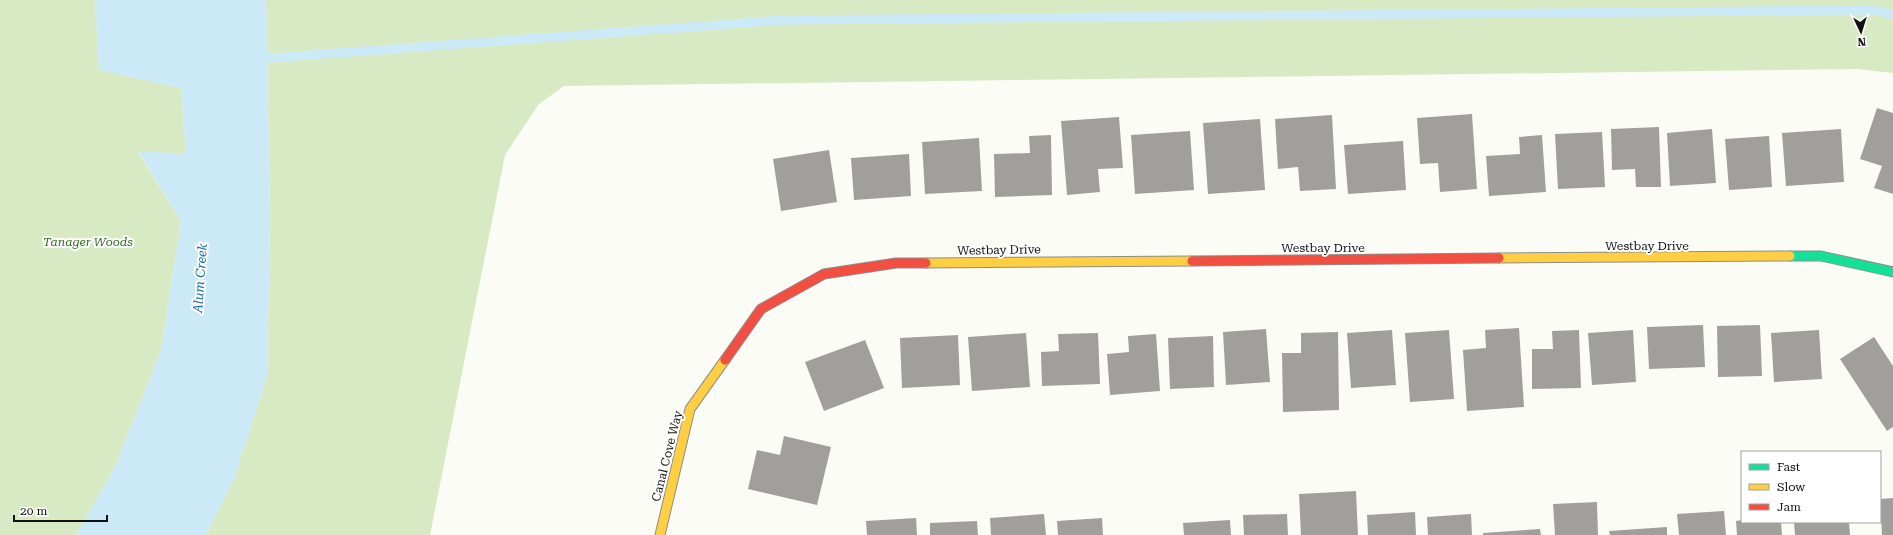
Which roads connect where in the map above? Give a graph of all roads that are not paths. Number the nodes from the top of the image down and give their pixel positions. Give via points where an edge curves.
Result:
1 (1893, 272) edge
2 (761, 309) joint
3 (660, 535) edge

1 - 2 street, Westbay Drive via 1821,256 896,263 824,274
2 - 3 street, Canal Cove Way via 690,409

